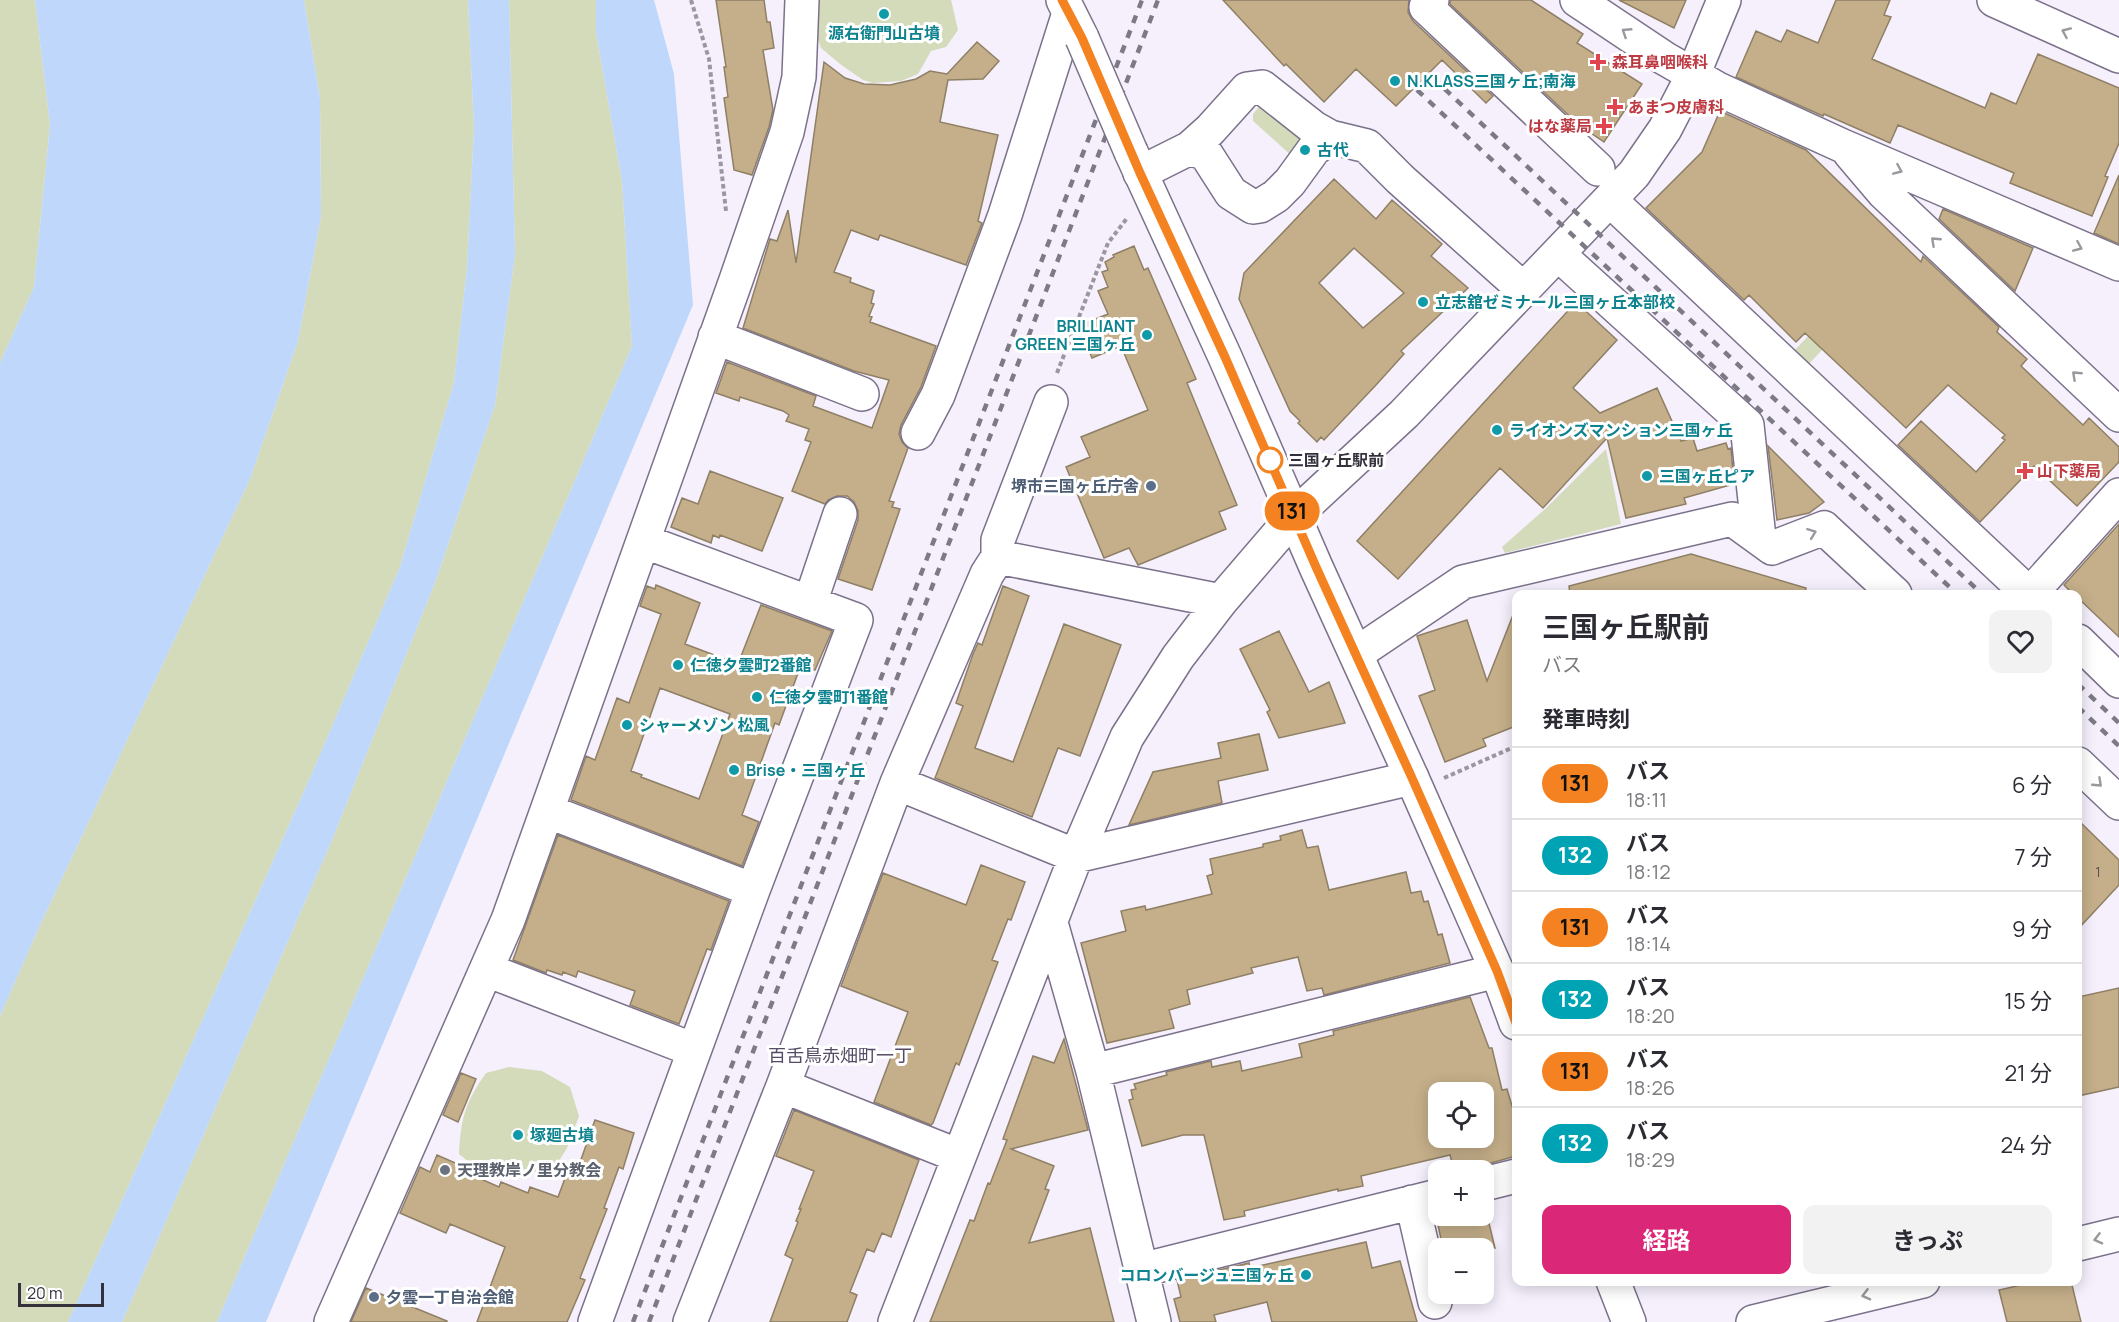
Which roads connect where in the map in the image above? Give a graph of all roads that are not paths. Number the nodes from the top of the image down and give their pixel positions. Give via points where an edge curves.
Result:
1 (802, 0) edge
2 (1432, 0) edge
3 (1577, 0) edge
4 (1725, 0) edge
5 (1994, 0) edge
6 (1071, 17) edge
7 (2119, 56) edge
8 (1693, 75) junction
9 (1330, 137) junction
10 (1845, 147) junction
11 (1190, 148) junction
12 (1136, 163) junction
13 (1598, 169) dead end
14 (1610, 200) junction
15 (1558, 254) junction
16 (2119, 264) edge
17 (1523, 289) junction
18 (715, 338) junction
19 (862, 394) dead end
20 (1051, 402) road end
21 (2119, 415) edge
22 (918, 433) dead end
23 (2119, 495) edge
24 (840, 514) dead end
25 (1294, 516) junction
26 (1759, 538) junction
27 (643, 542) junction
28 (998, 558) junction
29 (1891, 590) edge
30 (2025, 590) edge
31 (2033, 590) edge
32 (1221, 601) junction
33 (810, 603) junction
34 (2082, 645) edge
35 (1356, 654) junction
36 (2119, 681) edge
37 (2082, 768) edge
38 (1428, 778) junction
39 (897, 783) junction
40 (2119, 803) edge
41 (547, 811) junction
42 (1076, 856) junction
43 (753, 890) junction
44 (1051, 923) junction
45 (487, 970) junction
46 (1497, 971) junction
47 (1512, 1006) edge
48 (694, 1050) junction
49 (1093, 1071) junction
50 (783, 1086) junction
51 (959, 1156) junction
52 (1512, 1177) edge
53 (1494, 1182) edge
54 (1425, 1199) edge
55 (2119, 1234) edge
56 (1429, 1238) edge
57 (2082, 1243) edge
58 (1141, 1270) junction
59 (1616, 1286) edge
60 (1902, 1286) edge
61 (331, 1322) edge
62 (595, 1322) edge
63 (690, 1322) edge
64 (895, 1322) edge
65 (1154, 1322) edge
66 (1629, 1322) edge
67 (1753, 1322) edge

1 - 18 main road via 799,77 787,132
2 - 13 main road via 1426,7
8 -> 3 main road
4 - 8 main road
7 -> 5 main road
6 - 12 main road, bridge
6 - 22 main road via 1005,215 938,395
8 - 10 main road
8 - 14 main road via 1665,129 1634,174
9 - 11 main road via 1262,87 1247,89
9 - 11 main road via 1314,149 1275,196 1252,207 1231,193 1206,154
9 - 17 main road via 1368,146
10 -> 16 main road
21 -> 10 main road via 1884,193
11 - 12 main road
12 - 25 main road
14 - 15 main road
14 - 30 main road
15 - 17 main road
15 - 26 main road via 1747,425
17 - 25 main road via 1404,414
18 - 19 main road
18 - 27 main road
20 - 28 main road via 1029,476 998,540
23 - 31 main road
24 - 33 main road
25 - 32 main road
25 - 35 main road
26 -> 29 main road via 1772,548 1824,528
26 - 35 main road via 1732,519 1463,582
27 - 33 main road
27 - 41 main road
28 - 32 main road via 1093,571
28 - 39 main road via 987,574
32 - 42 main road via 1178,657 1127,738
33 - 43 main road via 856,620
34 - 36 main road
35 - 38 main road
37 -> 40 main road
38 - 42 main road
38 - 46 main road
39 - 42 main road
39 - 50 main road
41 - 43 main road
41 - 45 main road
42 - 44 main road
43 - 48 main road
44 - 49 main road
44 - 51 main road
45 - 48 main road
45 - 61 main road
46 - 47 main road
46 - 49 main road
48 - 62 main road
49 - 58 main road
50 - 51 main road
50 - 63 main road
51 - 64 main road
52 - 53 main road
54 - 56 main road
54 - 58 main road
55 -> 57 main road
58 - 65 main road
59 - 66 main road
60 -> 67 main road

